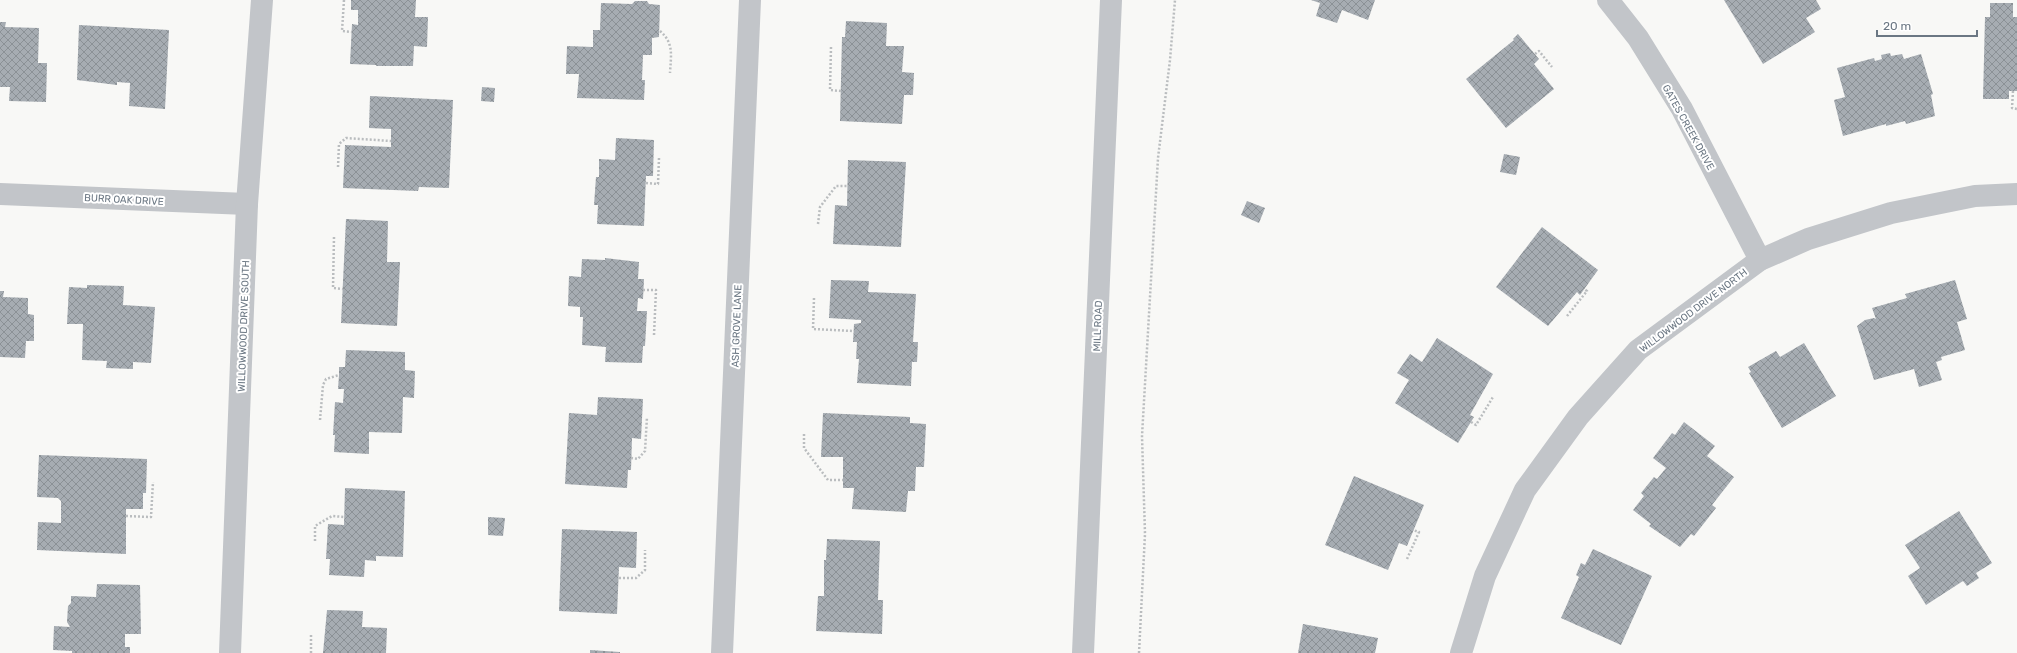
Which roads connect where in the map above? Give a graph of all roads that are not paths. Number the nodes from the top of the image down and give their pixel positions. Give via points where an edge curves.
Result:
1 (262, 0) edge
2 (750, 0) edge
3 (1111, 0) edge
4 (1608, 0) edge
5 (0, 194) edge
6 (2017, 194) edge
7 (247, 204) junction
8 (1760, 260) junction
9 (230, 653) edge
10 (722, 653) edge
11 (1083, 653) edge
12 (1461, 653) edge

1 - 7 street, WILLOWWOOD DRIVE SOUTH
2 - 10 street, ASH GROVE LANE
3 - 11 street, MILL ROAD
4 - 8 street, GATES CREEK DRIVE via 1638,38 1682,110
5 - 7 street, BURR OAK DRIVE
6 - 8 street, WILLOWWOOD DRIVE NORTH via 1975,196 1891,213 1808,239
7 - 9 street, WILLOWWOOD DRIVE SOUTH
8 - 12 street, WILLOWWOOD DRIVE NORTH via 1638,350 1578,417 1525,490 1485,576

